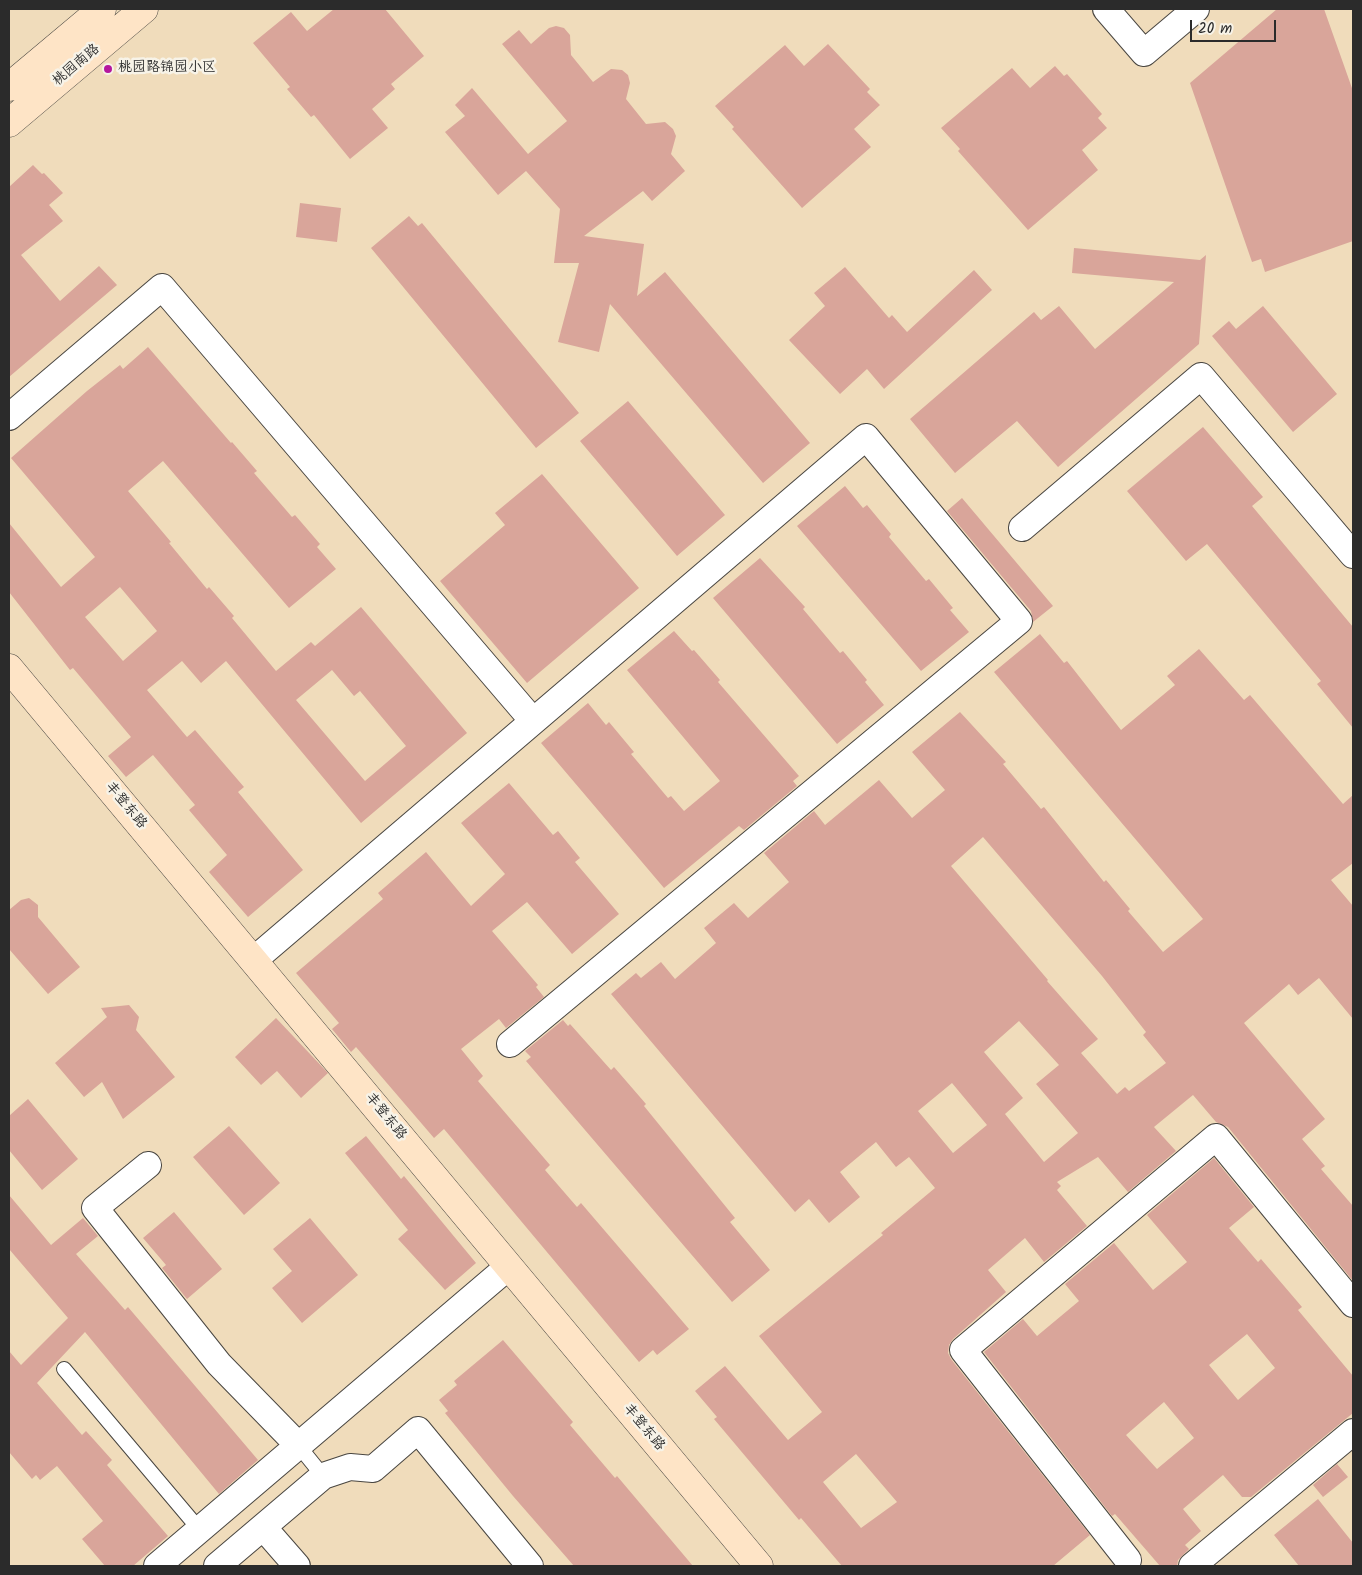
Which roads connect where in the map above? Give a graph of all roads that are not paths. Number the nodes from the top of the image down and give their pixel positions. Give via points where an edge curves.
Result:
1 (102, 9) edge
2 (144, 9) edge
3 (1106, 9) edge
4 (1196, 9) edge
5 (9, 87) edge
6 (9, 123) edge
7 (9, 416) edge
8 (1022, 528) dead end
9 (1353, 555) edge
10 (9, 668) edge
11 (533, 721) junction
12 (255, 959) junction
13 (510, 1044) dead end
14 (148, 1165) dead end
15 (508, 1267) junction
16 (1353, 1304) edge
17 (64, 1369) dead end
18 (1353, 1432) edge
19 (298, 1445) junction
20 (323, 1476) junction
21 (263, 1527) junction
22 (199, 1529) junction
23 (1127, 1564) edge
24 (157, 1566) edge
25 (218, 1566) edge
26 (296, 1566) edge
27 (530, 1566) edge
28 (759, 1566) edge
29 (1192, 1566) edge

1 - 5 street, 桃园南路
2 - 6 street, 桃园南路
3 - 4 street via 1144,53
7 - 11 street via 162,287
8 - 9 street via 1201,376
10 - 12 street, 丰登东路
11 - 12 street
11 - 13 street via 866,437 1019,621
12 - 15 street, 丰登东路
14 - 19 street via 95,1208 219,1364
15 - 19 street
15 - 28 street, 丰登东路
16 - 23 street via 1216,1137 963,1350
17 - 22 lane
18 - 29 street
19 - 20 lane
19 - 22 street
20 - 21 street
20 - 27 street via 350,1467 373,1469 418,1430
21 - 25 street
21 - 26 street
22 - 24 street

